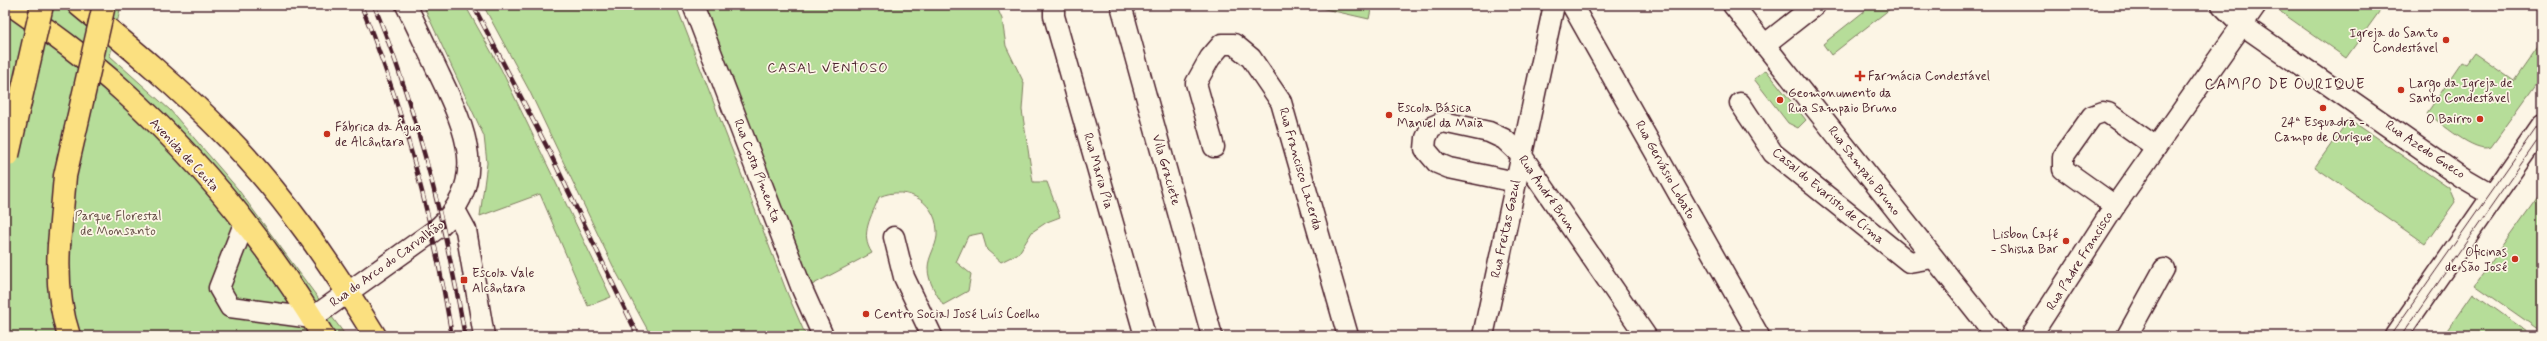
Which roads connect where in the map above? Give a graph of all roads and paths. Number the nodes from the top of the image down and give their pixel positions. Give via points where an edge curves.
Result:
1 (12, 5) edge
2 (42, 5) edge
3 (79, 5) edge
4 (104, 5) edge
5 (406, 5) edge
6 (693, 5) edge
7 (1120, 5) edge
8 (1554, 5) edge
9 (1572, 5) edge
10 (1733, 5) edge
11 (1815, 5) edge
12 (2222, 5) edge
13 (2256, 5) edge
14 (1057, 6) edge
15 (2241, 24) junction
16 (1764, 44) junction
17 (1740, 103) dead end
18 (2542, 126) edge
19 (1214, 147) dead end
20 (2156, 147) junction
21 (1522, 156) junction
22 (6, 161) edge
23 (1516, 182) junction
24 (2493, 196) junction
25 (2114, 206) junction
26 (455, 210) junction
27 (244, 224) junction
28 (894, 237) dead end
29 (1933, 258) junction
30 (2164, 269) dead end
31 (348, 292) junction
32 (312, 318) junction
33 (69, 336) edge
34 (323, 336) edge
35 (375, 336) edge
36 (484, 336) edge
37 (823, 336) edge
38 (932, 336) edge
39 (1145, 336) edge
40 (1212, 336) edge
41 (1348, 336) edge
42 (1483, 336) edge
43 (1646, 336) edge
44 (1759, 336) edge
45 (1996, 336) edge
46 (2031, 336) edge
47 (2127, 336) edge
48 (2396, 336) edge

1 - 27 highway, Avenida de Ceuta via 56,36 123,91 201,170
2 - 22 highway, bridge
3 - 31 highway via 144,60 228,138 288,207
4 - 33 highway, bridge via 65,176 57,271 60,304
5 - 26 street, Rua do Arco do Carvalhão via 450,96 467,141 469,174
6 - 37 street, Rua Costa Pimenta via 802,289
7 - 40 street, Vila Graciete
8 - 21 street, Rua Freitas Gazul
9 - 44 street, Rua Gervásio Lobato
10 - 16 street, Rua Sampaio Bruno
11 - 16 street
12 - 15 street, Rua Azedo Gneco
13 - 15 street, Rua Padre Francisco
14 - 39 street, Rua Maria Pia via 1058,28
15 - 20 street, Rua Padre Francisco
15 - 24 street, Rua Azedo Gneco via 2462,178 2472,181
16 - 29 street, Rua Sampaio Bruno
17 - 29 street, Casal do Evaristo de Cima via 1773,153 1909,262
18 - 24 street
19 - 41 street, Rua Francisco Lacerda via 1196,83 1210,58 1222,44 1234,44 1251,58 1281,102
20 - 25 street, Rua Padre Francisco
20 - 25 street, Rua Padre Francisco via 2108,113 2095,113 2088,121 2063,157 2063,169
21 - 23 street, Rua Freitas Gazul
21 - 23 street, Rua André Brun via 1504,139 1443,122 1431,126 1426,138 1425,149 1437,163
21 - 43 street, Rua André Brun
23 - 42 street, Rua Freitas Gazul
24 - 48 street
25 - 46 street, Rua Padre Francisco
26 - 31 street, Rua do Arco do Carvalhão via 438,228
26 - 36 street via 466,230
27 - 32 highway, Avenida de Ceuta
27 - 32 street via 219,288 230,307
28 - 38 street via 904,277
29 - 45 street, Rua Sampaio Bruno
30 - 47 street
31 - 32 street, Rua do Arco do Carvalhão
31 - 35 highway
32 - 34 highway, Avenida de Ceuta

